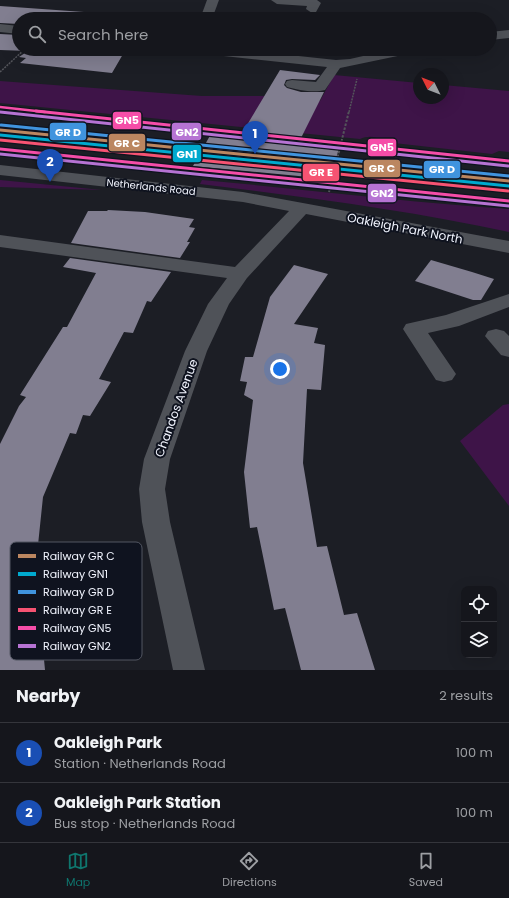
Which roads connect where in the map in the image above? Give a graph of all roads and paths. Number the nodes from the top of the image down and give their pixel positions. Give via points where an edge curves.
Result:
1 (213, 0) edge
2 (277, 0) edge
3 (312, 9) dead end
4 (209, 12) edge
5 (0, 28) edge
6 (12, 29) edge
7 (509, 34) edge
8 (497, 35) edge
9 (17, 56) edge
10 (261, 56) edge
11 (382, 56) edge
12 (361, 61) junction
13 (336, 64) junction
14 (0, 72) edge
15 (292, 84) dead end
16 (313, 147) dead end
17 (339, 149) junction
18 (0, 170) edge
19 (306, 170) dead end
20 (333, 173) junction
21 (328, 195) dead end
22 (302, 209) junction
23 (0, 241) edge
24 (509, 247) edge
25 (240, 274) junction
26 (509, 300) edge
27 (444, 374) dead end
28 (189, 670) edge

1 - 4 street
2 - 3 street via 315,3
5 - 6 street
7 - 8 street
9 - 14 path
10 - 13 street
11 - 12 street
12 - 13 street
12 - 17 path via 355,94
13 - 15 street via 320,87
16 - 17 path
17 - 20 path
18 - 22 street, Netherlands Road via 243,197
19 - 20 path
20 - 21 path
22 - 24 street, Oakleigh Park North
22 - 25 street, Chandos Avenue
23 - 25 street
25 - 28 street, Chandos Avenue via 219,304 196,351 157,459 152,489 156,522
26 - 27 street via 451,321 414,329

